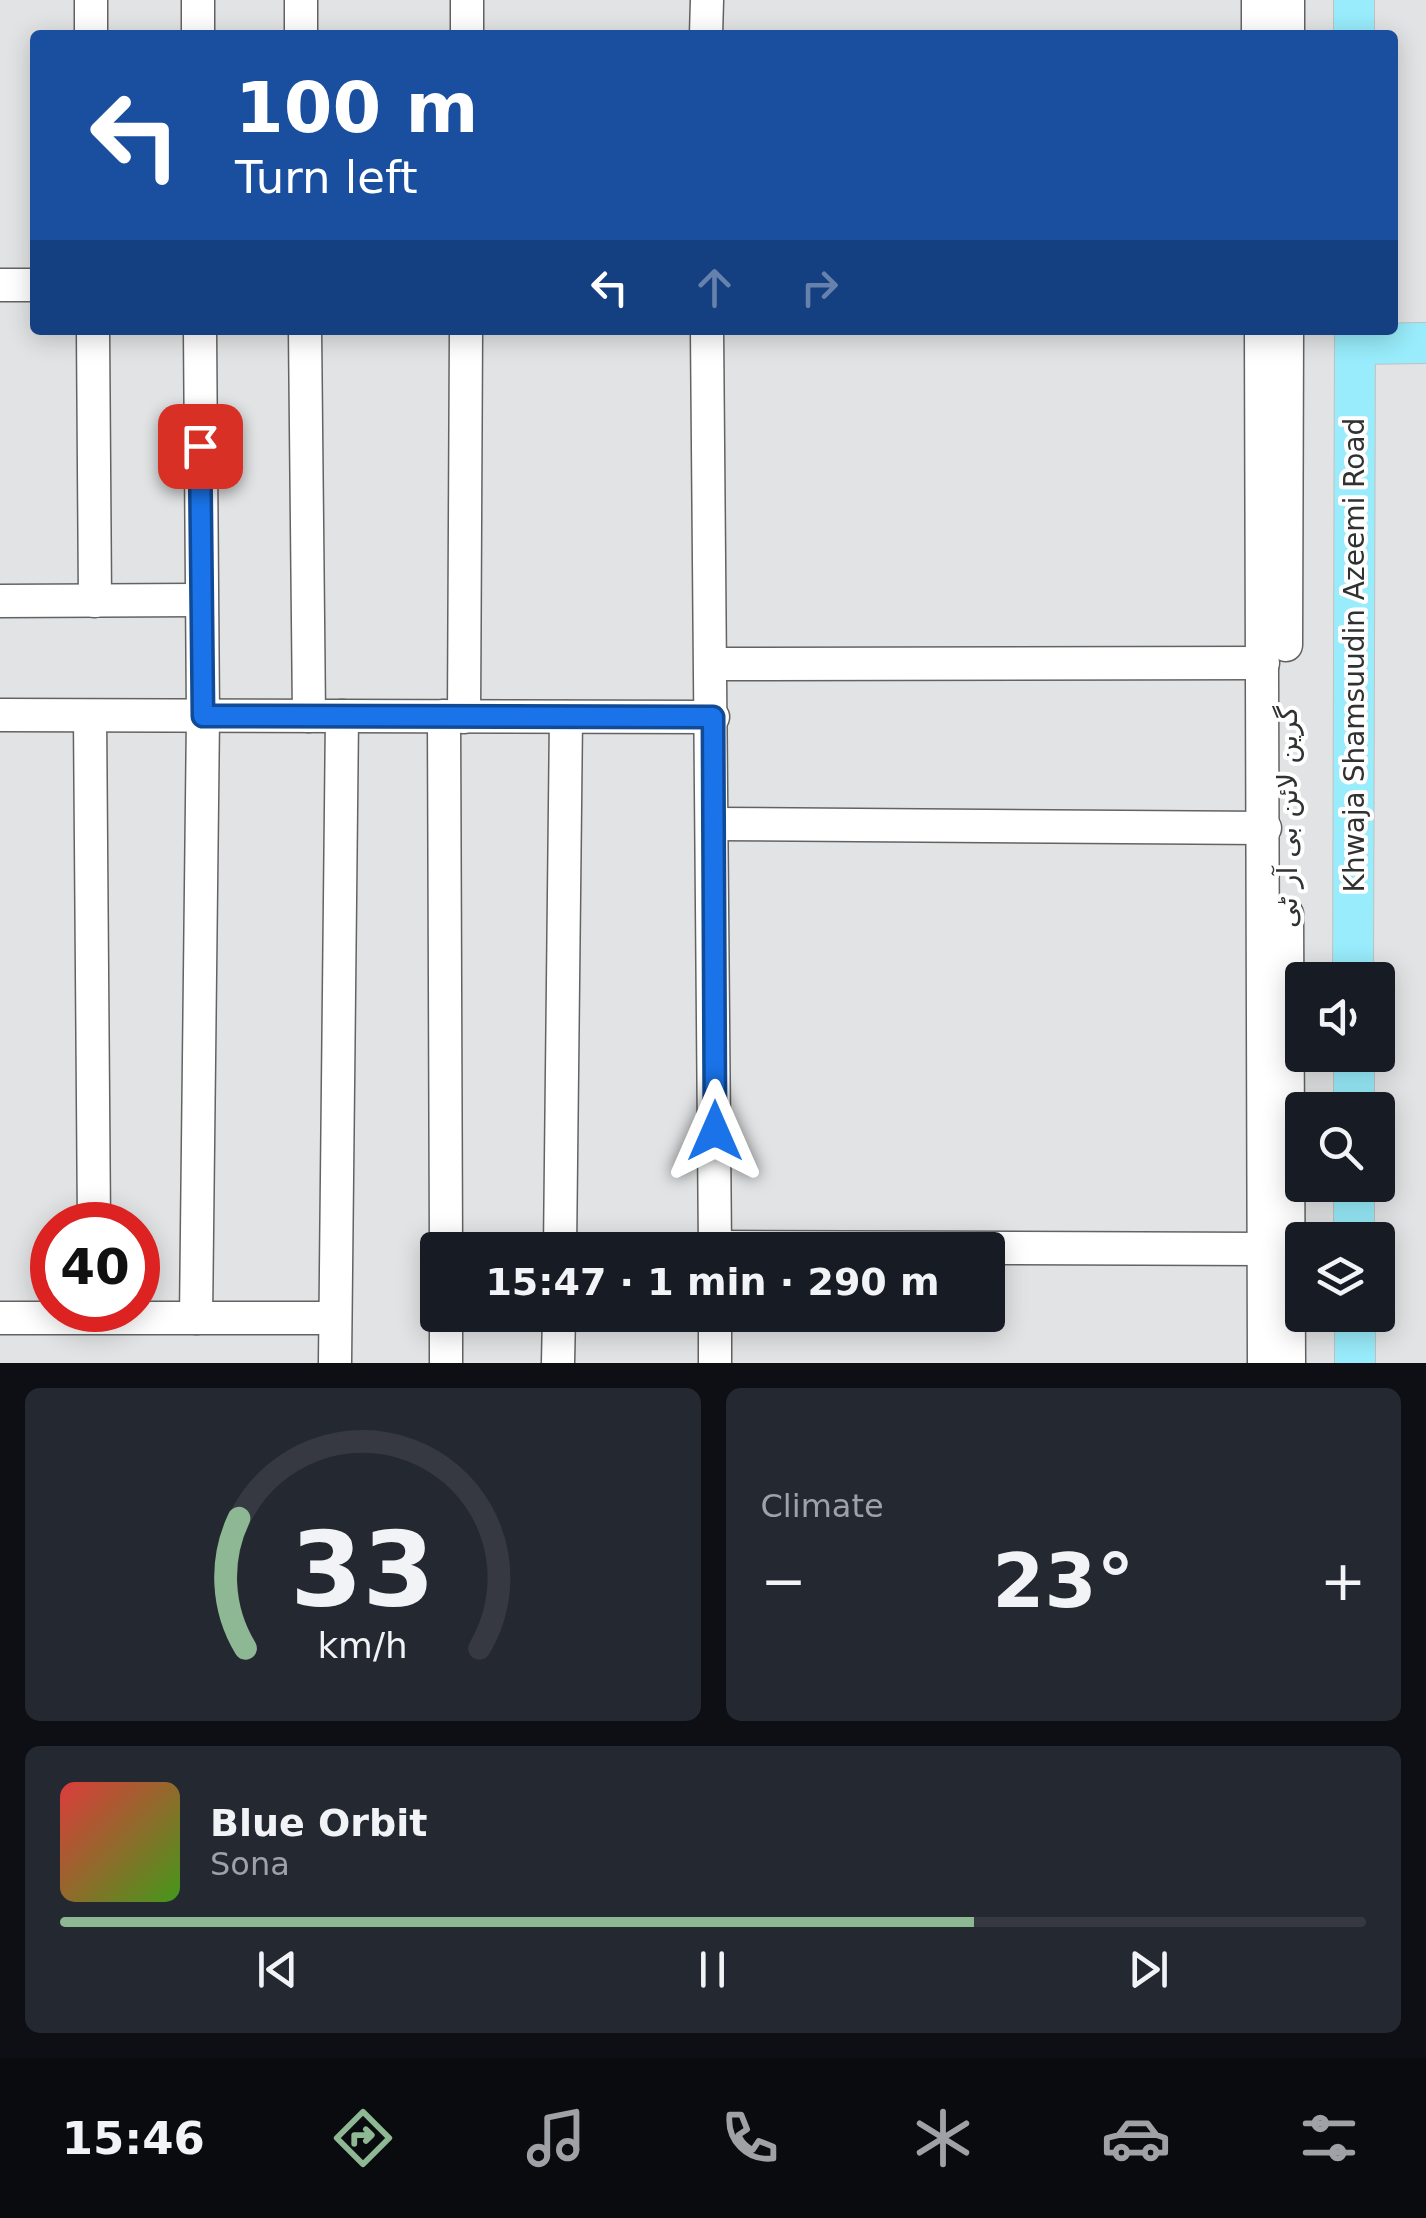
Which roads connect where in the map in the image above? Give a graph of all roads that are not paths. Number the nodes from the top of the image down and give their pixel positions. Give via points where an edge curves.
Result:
1 (91, 0) edge
2 (198, 0) edge
3 (301, 0) edge
4 (467, 0) edge
5 (706, 0) edge
6 (1258, 0) edge
7 (1288, 0) edge
8 (1354, 0) edge
9 (92, 30) edge
10 (198, 30) edge
11 (301, 30) edge
12 (467, 30) edge
13 (706, 30) edge
14 (1258, 30) edge
15 (1288, 30) edge
16 (1354, 30) edge
17 (0, 285) edge
18 (30, 285) edge
19 (94, 335) edge
20 (200, 335) edge
21 (304, 335) edge
22 (466, 335) edge
23 (707, 335) edge
24 (1260, 335) edge
25 (1287, 335) edge
26 (1355, 337) edge
27 (1426, 344) edge
28 (199, 600) junction
29 (0, 601) edge
30 (95, 601) junction
31 (1264, 663) junction
32 (713, 664) junction
33 (0, 716) edge
34 (90, 716) junction
35 (203, 716) junction
36 (309, 716) junction
37 (342, 716) junction
38 (566, 716) junction
39 (454, 717) junction
40 (713, 717) junction
41 (714, 824) junction
42 (1265, 828) junction
43 (1353, 962) edge
44 (94, 1202) edge
45 (446, 1232) edge
46 (560, 1232) edge
47 (715, 1232) edge
48 (1005, 1249) edge
49 (1264, 1249) junction
50 (30, 1317) edge
51 (160, 1317) edge
52 (0, 1318) edge
53 (196, 1318) junction
54 (336, 1318) junction
55 (446, 1332) edge
56 (559, 1332) edge
57 (715, 1332) edge
58 (1354, 1332) edge
59 (335, 1363) edge
60 (446, 1363) edge
61 (558, 1363) edge
62 (715, 1363) edge
63 (1264, 1363) edge
64 (1289, 1363) edge
65 (1355, 1363) edge

1 - 9 street
2 - 10 street
3 - 11 street
4 - 12 street
5 - 13 street
6 - 14 street
7 - 15 street
8 - 16 main road
17 - 18 street
19 - 30 street
20 - 28 street
21 - 36 street
22 - 39 street
23 - 32 street
24 - 31 street
25 - 64 street, گرین لائن بی آر ٹی
26 - 27 main road
26 - 43 main road, Khwaja Shamsuudin Azeemi Road
28 - 30 street
28 - 35 street
29 - 30 street
31 - 32 street
31 - 42 street
32 - 40 street
33 - 34 street
34 - 35 street
34 - 44 street
35 - 36 street
35 - 53 street
36 - 37 street
37 - 39 street
37 - 54 street
38 - 39 street
38 - 40 street
38 - 46 street
39 - 45 street
40 - 41 street
41 - 42 street
41 - 47 street
42 - 49 street
48 - 49 street
49 - 63 street
50 - 52 street
51 - 53 street
53 - 54 street
54 - 59 street
55 - 60 street
56 - 61 street
57 - 62 street
58 - 65 main road

